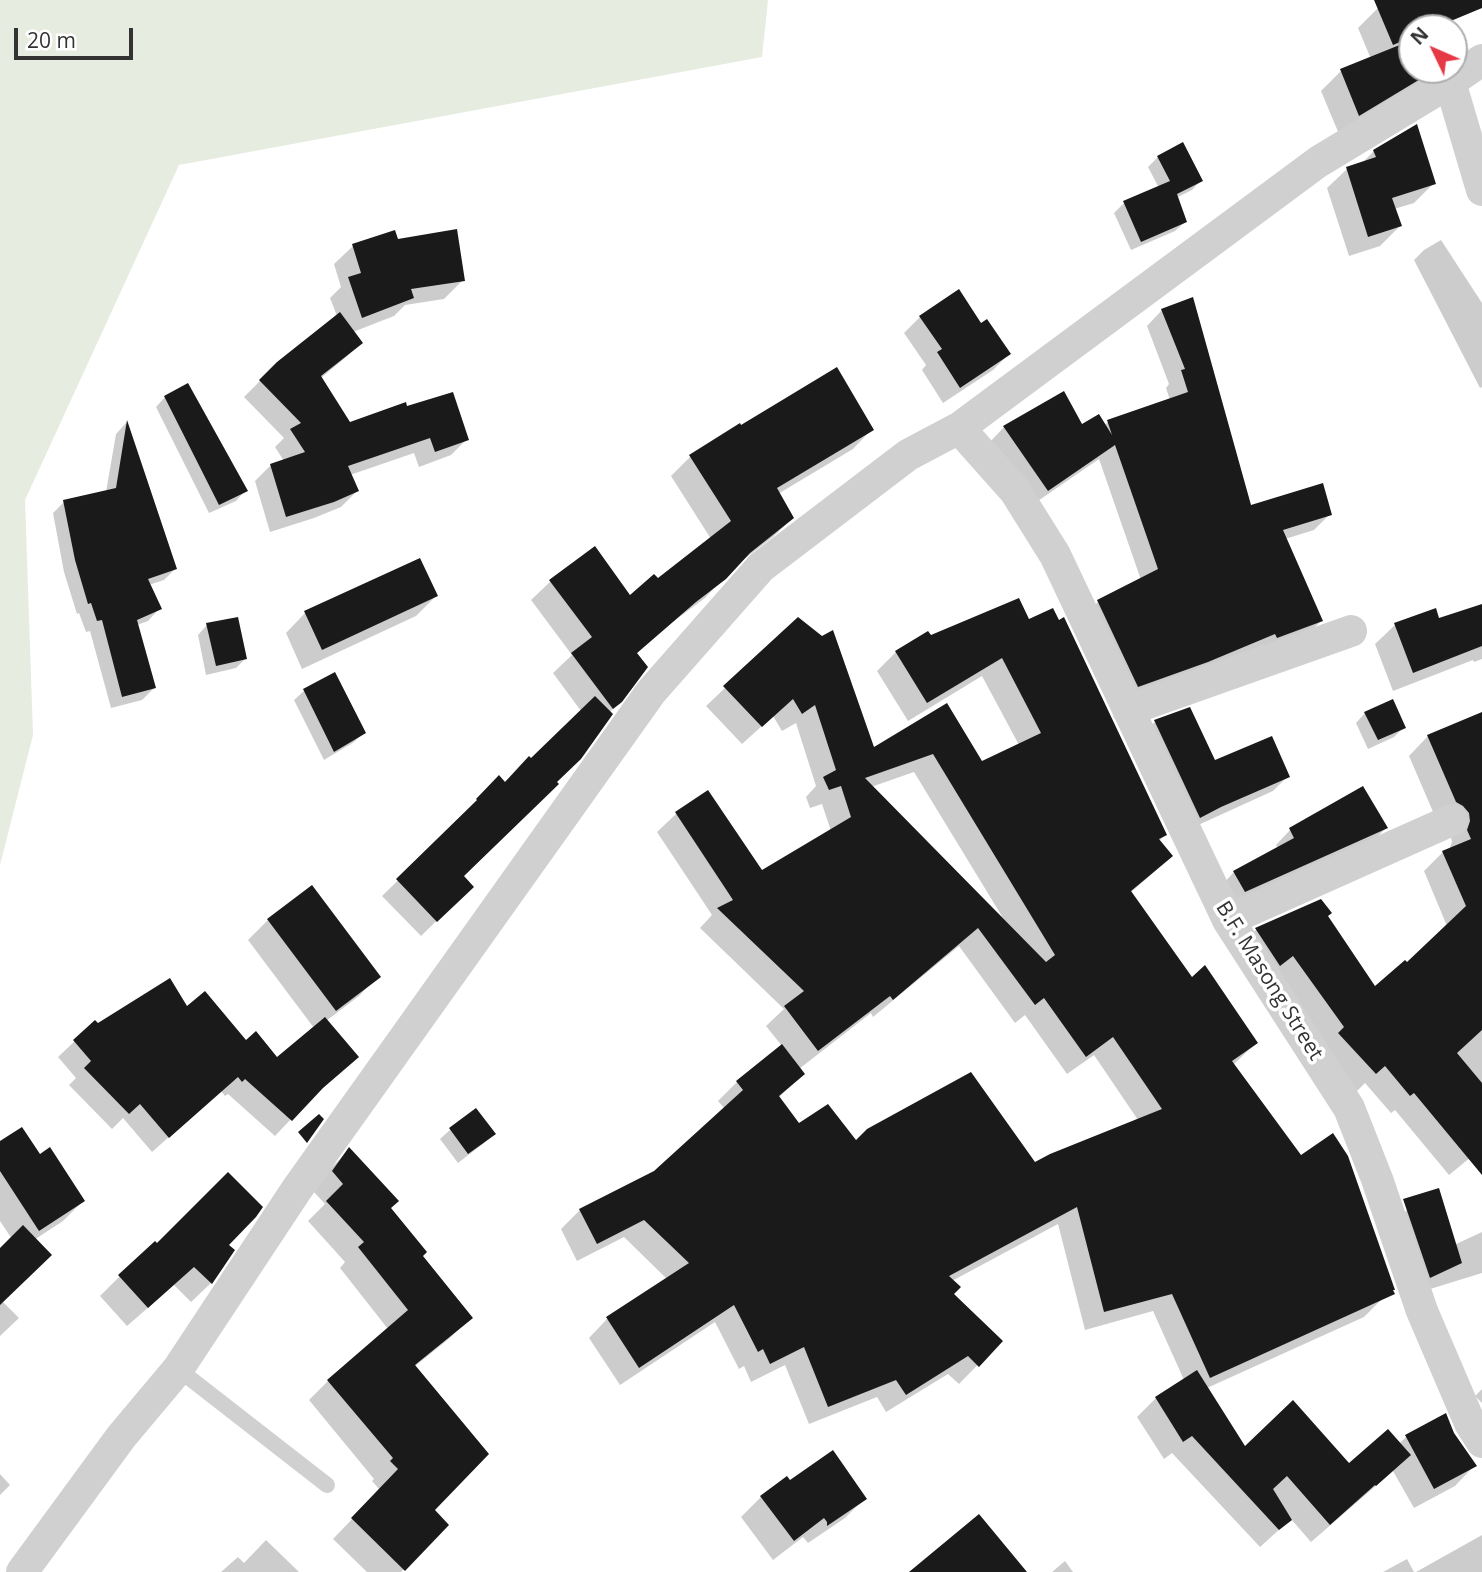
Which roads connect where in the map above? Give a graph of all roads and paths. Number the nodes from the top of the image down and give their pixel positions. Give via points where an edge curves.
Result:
1 (1447, 84) edge
2 (1451, 84) edge
3 (1482, 190) edge
4 (959, 428) junction
5 (1351, 631) dead end
6 (1128, 710) junction
7 (1452, 820) dead end
8 (1228, 920) junction
9 (178, 1369) junction
10 (1482, 1442) edge
11 (327, 1485) dead end
12 (22, 1572) edge

1 - 4 street via 1318,162
2 - 3 street
4 - 6 street, B.F. Masong Street via 1015,491 1055,555
4 - 9 street via 908,455 761,567 651,692 297,1189
5 - 6 street
6 - 8 street, B.F. Masong Street
7 - 8 street
8 - 10 street, B.F. Masong Street via 1349,1108 1422,1311
9 - 11 lane
9 - 12 street via 121,1437

